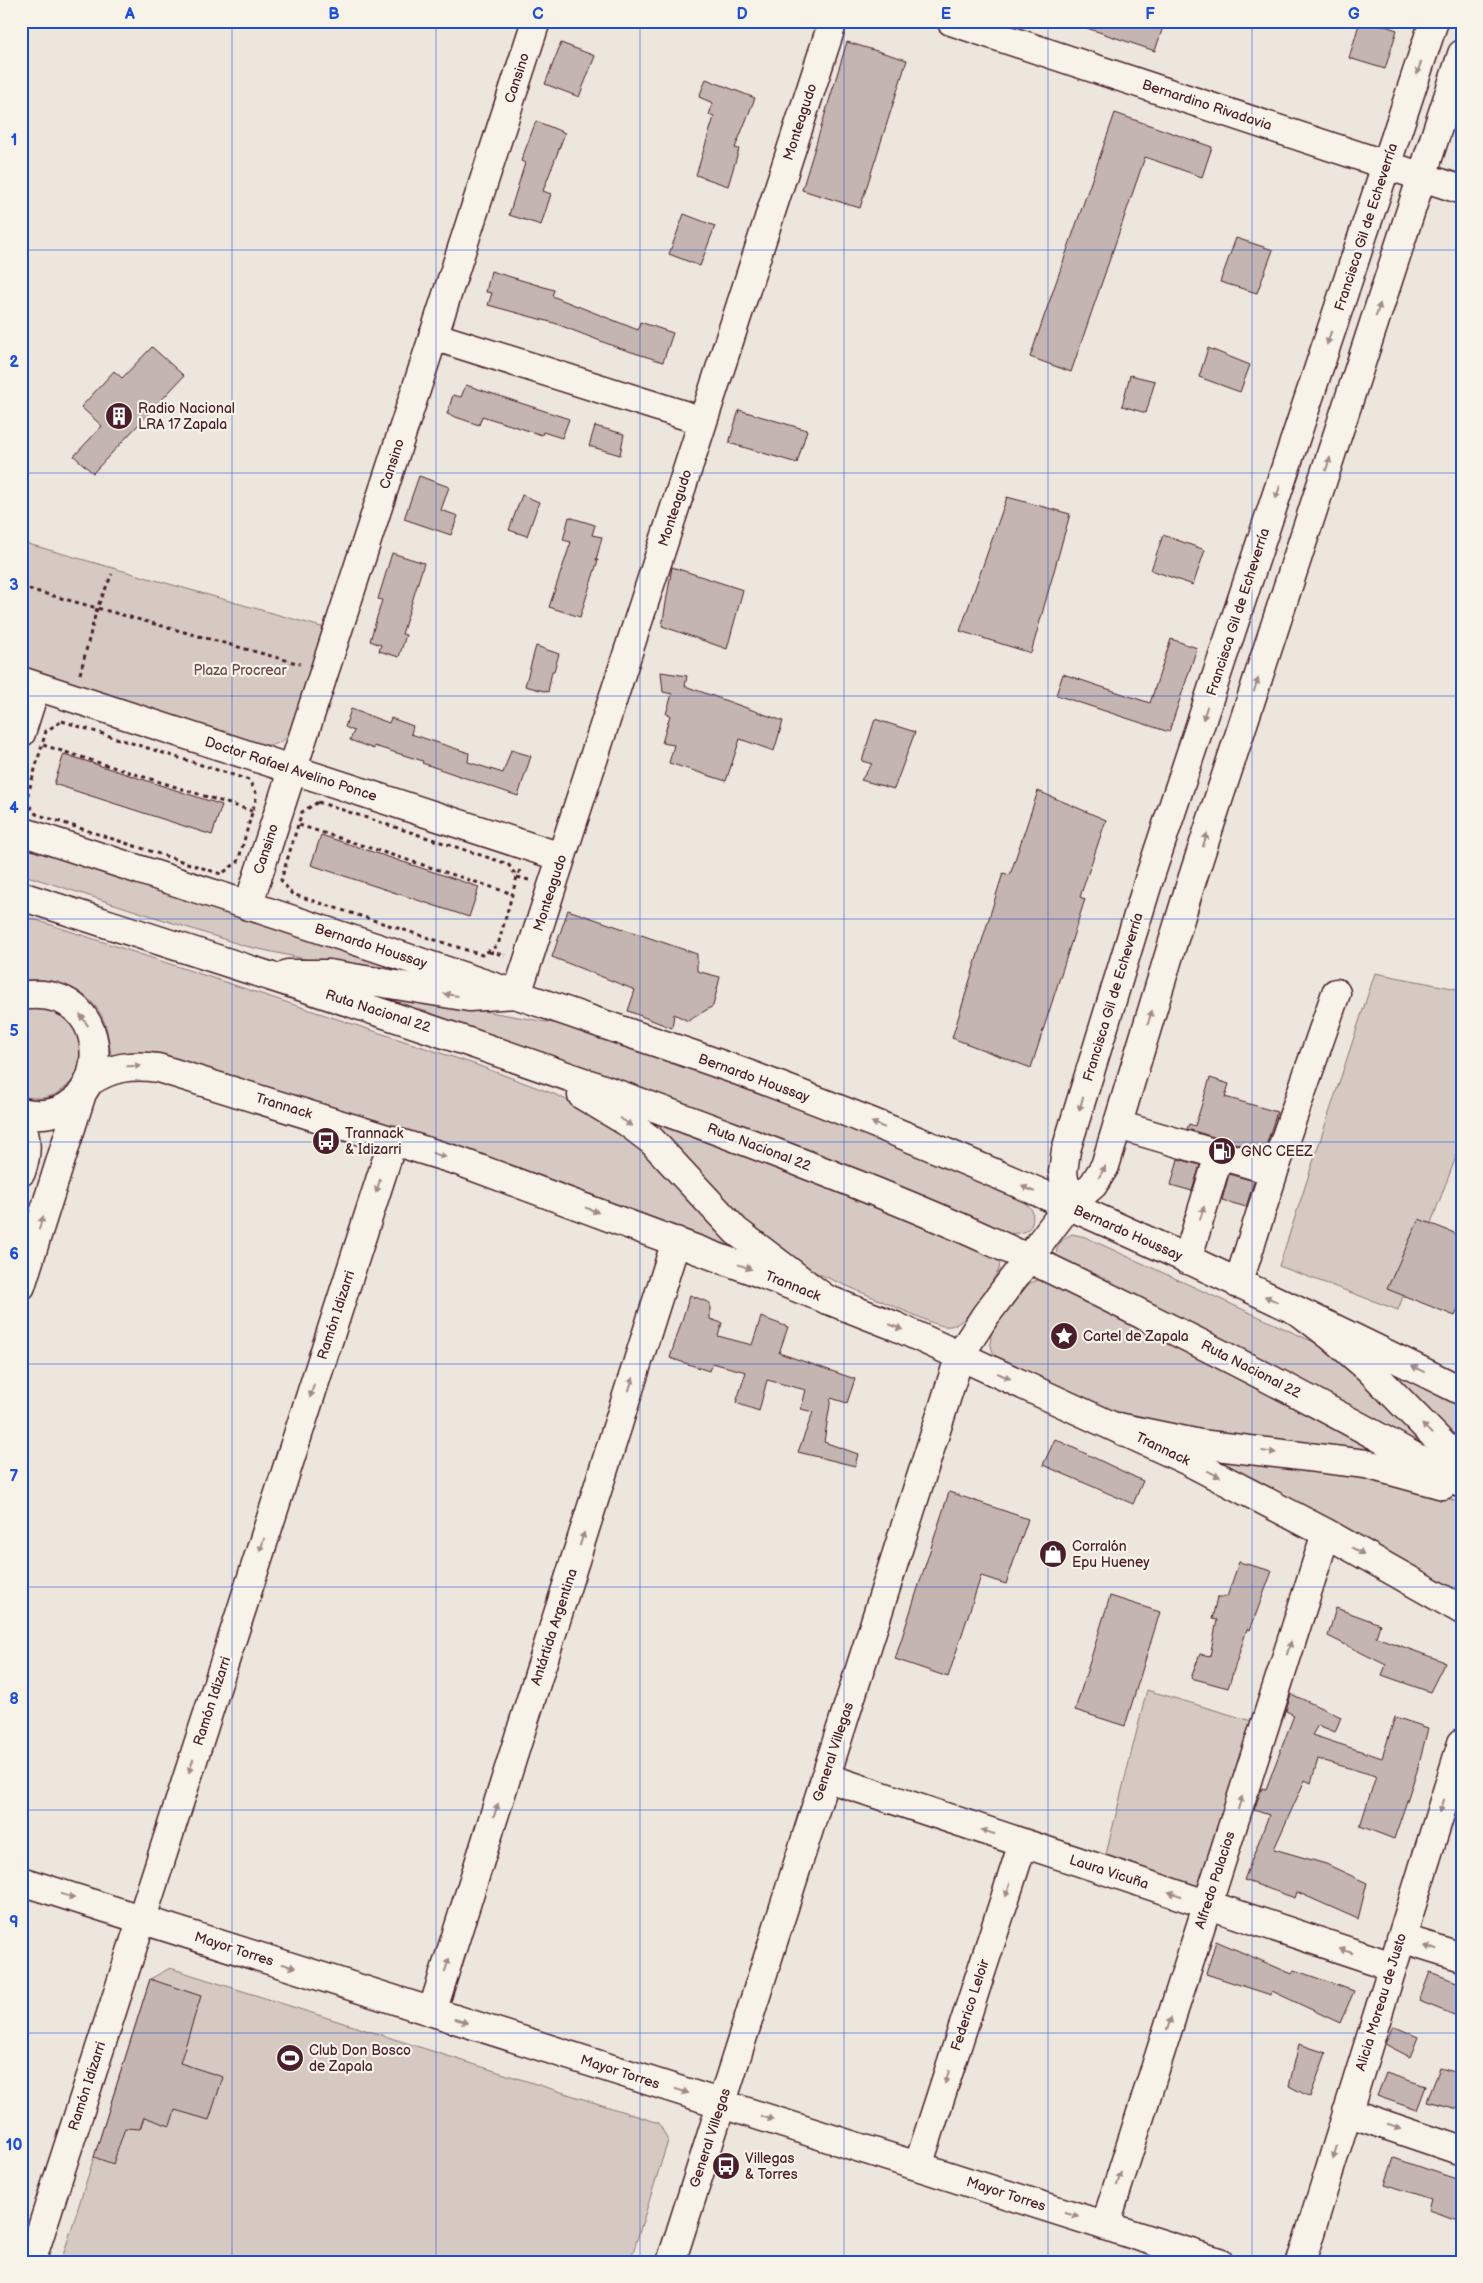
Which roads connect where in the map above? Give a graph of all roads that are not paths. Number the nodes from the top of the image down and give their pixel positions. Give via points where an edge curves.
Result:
1 (536, 21) edge
2 (833, 21) edge
3 (951, 21) edge
4 (1434, 21) edge
5 (1462, 54) edge
6 (1387, 165) junction
7 (1422, 176) junction
8 (1462, 190) edge
9 (433, 336) junction
10 (703, 421) junction
11 (29, 683) edge
12 (32, 739) edge
13 (292, 769) junction
14 (21, 831) edge
15 (561, 857) junction
16 (1152, 873) junction
17 (1190, 886) junction
18 (21, 896) edge
19 (248, 906) junction
20 (262, 974) junction
21 (517, 994) junction
22 (1336, 994) dead end
23 (21, 996) edge
24 (474, 1043) junction
25 (86, 1088) junction
26 (21, 1112) edge
27 (21, 1124) edge
28 (1118, 1125) junction
29 (393, 1140) junction
30 (1219, 1155) junction
31 (1274, 1171) junction
32 (21, 1172) edge
33 (1068, 1206) junction
34 (676, 1241) junction
35 (1028, 1259) junction
36 (1187, 1260) junction
37 (1238, 1284) junction
38 (21, 1286) edge
39 (827, 1300) junction
40 (1301, 1313) junction
41 (960, 1355) junction
42 (1462, 1391) edge
43 (1118, 1428) junction
44 (1462, 1464) edge
45 (1462, 1484) edge
46 (1462, 1491) edge
47 (1326, 1534) junction
48 (1462, 1610) edge
49 (1462, 1743) edge
50 (825, 1777) junction
51 (1023, 1843) junction
52 (21, 1881) edge
53 (1207, 1904) junction
54 (141, 1919) junction
55 (1401, 1938) junction
56 (1462, 1957) edge
57 (1392, 1966) junction
58 (432, 2012) junction
59 (721, 2104) junction
60 (1347, 2112) junction
61 (1462, 2150) edge
62 (918, 2166) junction
63 (1104, 2226) junction
64 (1161, 2253) edge
65 (30, 2262) edge
66 (671, 2262) edge
67 (1219, 2262) edge
68 (1301, 2262) edge

1 - 9 street, Cansino
2 - 10 street, Monteagudo
3 - 6 street, Bernardino Rivadavia
4 -> 6 street, Francisca Gil de Echeverría
5 - 7 street
6 - 7 street, Bernardino Rivadavia
6 -> 16 street, Francisca Gil de Echeverría
7 - 8 street, Bernardino Rivadavia
17 -> 7 street
9 - 10 street
9 - 13 street, Cansino
10 - 15 street, Monteagudo
11 - 12 street
11 - 13 street, Doctor Rafael Avelino Ponce
13 - 15 street, Doctor Rafael Avelino Ponce
13 - 19 street, Cansino
14 - 19 street, Bernardo Houssay
15 - 21 street, Monteagudo
16 - 17 street
16 -> 33 street, Francisca Gil de Echeverría via 1066,1150 1063,1172
28 -> 17 street
18 - 20 street, Ruta Nacional 22
19 - 21 street, Bernardo Houssay
21 -> 20 street via 469,997 329,974
20 - 24 street, Ruta Nacional 22
33 -> 21 street, Bernardo Houssay via 756,1077
22 - 31 street
25 -> 23 street via 95,1066 96,1049 84,1017 56,997 39,994
24 - 35 street, Ruta Nacional 22 via 780,1155 988,1239
24 -> 39 street via 579,1093 627,1122 670,1159 736,1231
25 - 26 street, Trannack via 71,1103 58,1110 44,1114
25 -> 29 street, Trannack via 104,1073 120,1067 158,1068
38 -> 25 street
27 - 32 street via 26,1140
28 - 30 street
33 -> 28 street via 1101,1176
29 -> 34 street, Trannack via 535,1188
29 -> 54 street, Ramón Idizarri
30 - 31 street
36 -> 30 street
31 - 37 street
33 - 35 street
33 - 36 street, Bernardo Houssay
34 -> 39 street, Trannack
58 -> 34 street, Antártida Argentina
35 - 41 street, General Villegas
35 - 45 street, Ruta Nacional 22 via 1298,1393
36 - 37 street, Bernardo Houssay
40 -> 37 street, Bernardo Houssay
39 -> 41 street, Trannack
42 -> 40 street, Bernardo Houssay
44 -> 40 street via 1368,1369
41 -> 43 street, Trannack
41 - 50 street, General Villegas
43 -> 46 street via 1200,1444 1366,1464
43 -> 47 street, Trannack
47 -> 48 street, Trannack
53 -> 47 street, Alfredo Palacios
49 -> 55 street, Alicia Moreau de Justo
51 -> 50 street, Laura Vicuña
50 - 59 street, General Villegas
53 -> 51 street, Laura Vicuña
51 -> 62 street, Federico Leloir
52 -> 54 street, Mayor Torres
57 -> 53 street, Laura Vicuña
63 -> 53 street, Alfredo Palacios
54 -> 58 street, Mayor Torres
54 - 65 street, Ramón Idizarri
56 -> 55 street
55 - 57 street, Alicia Moreau de Justo
57 - 60 street, Alicia Moreau de Justo
58 -> 59 street, Mayor Torres
59 -> 62 street, Mayor Torres
59 - 66 street, General Villegas
60 -> 61 street
60 -> 68 street, Alicia Moreau de Justo
62 -> 63 street, Mayor Torres
63 - 64 street, Mayor Torres
64 - 67 street, Mayor Torres

